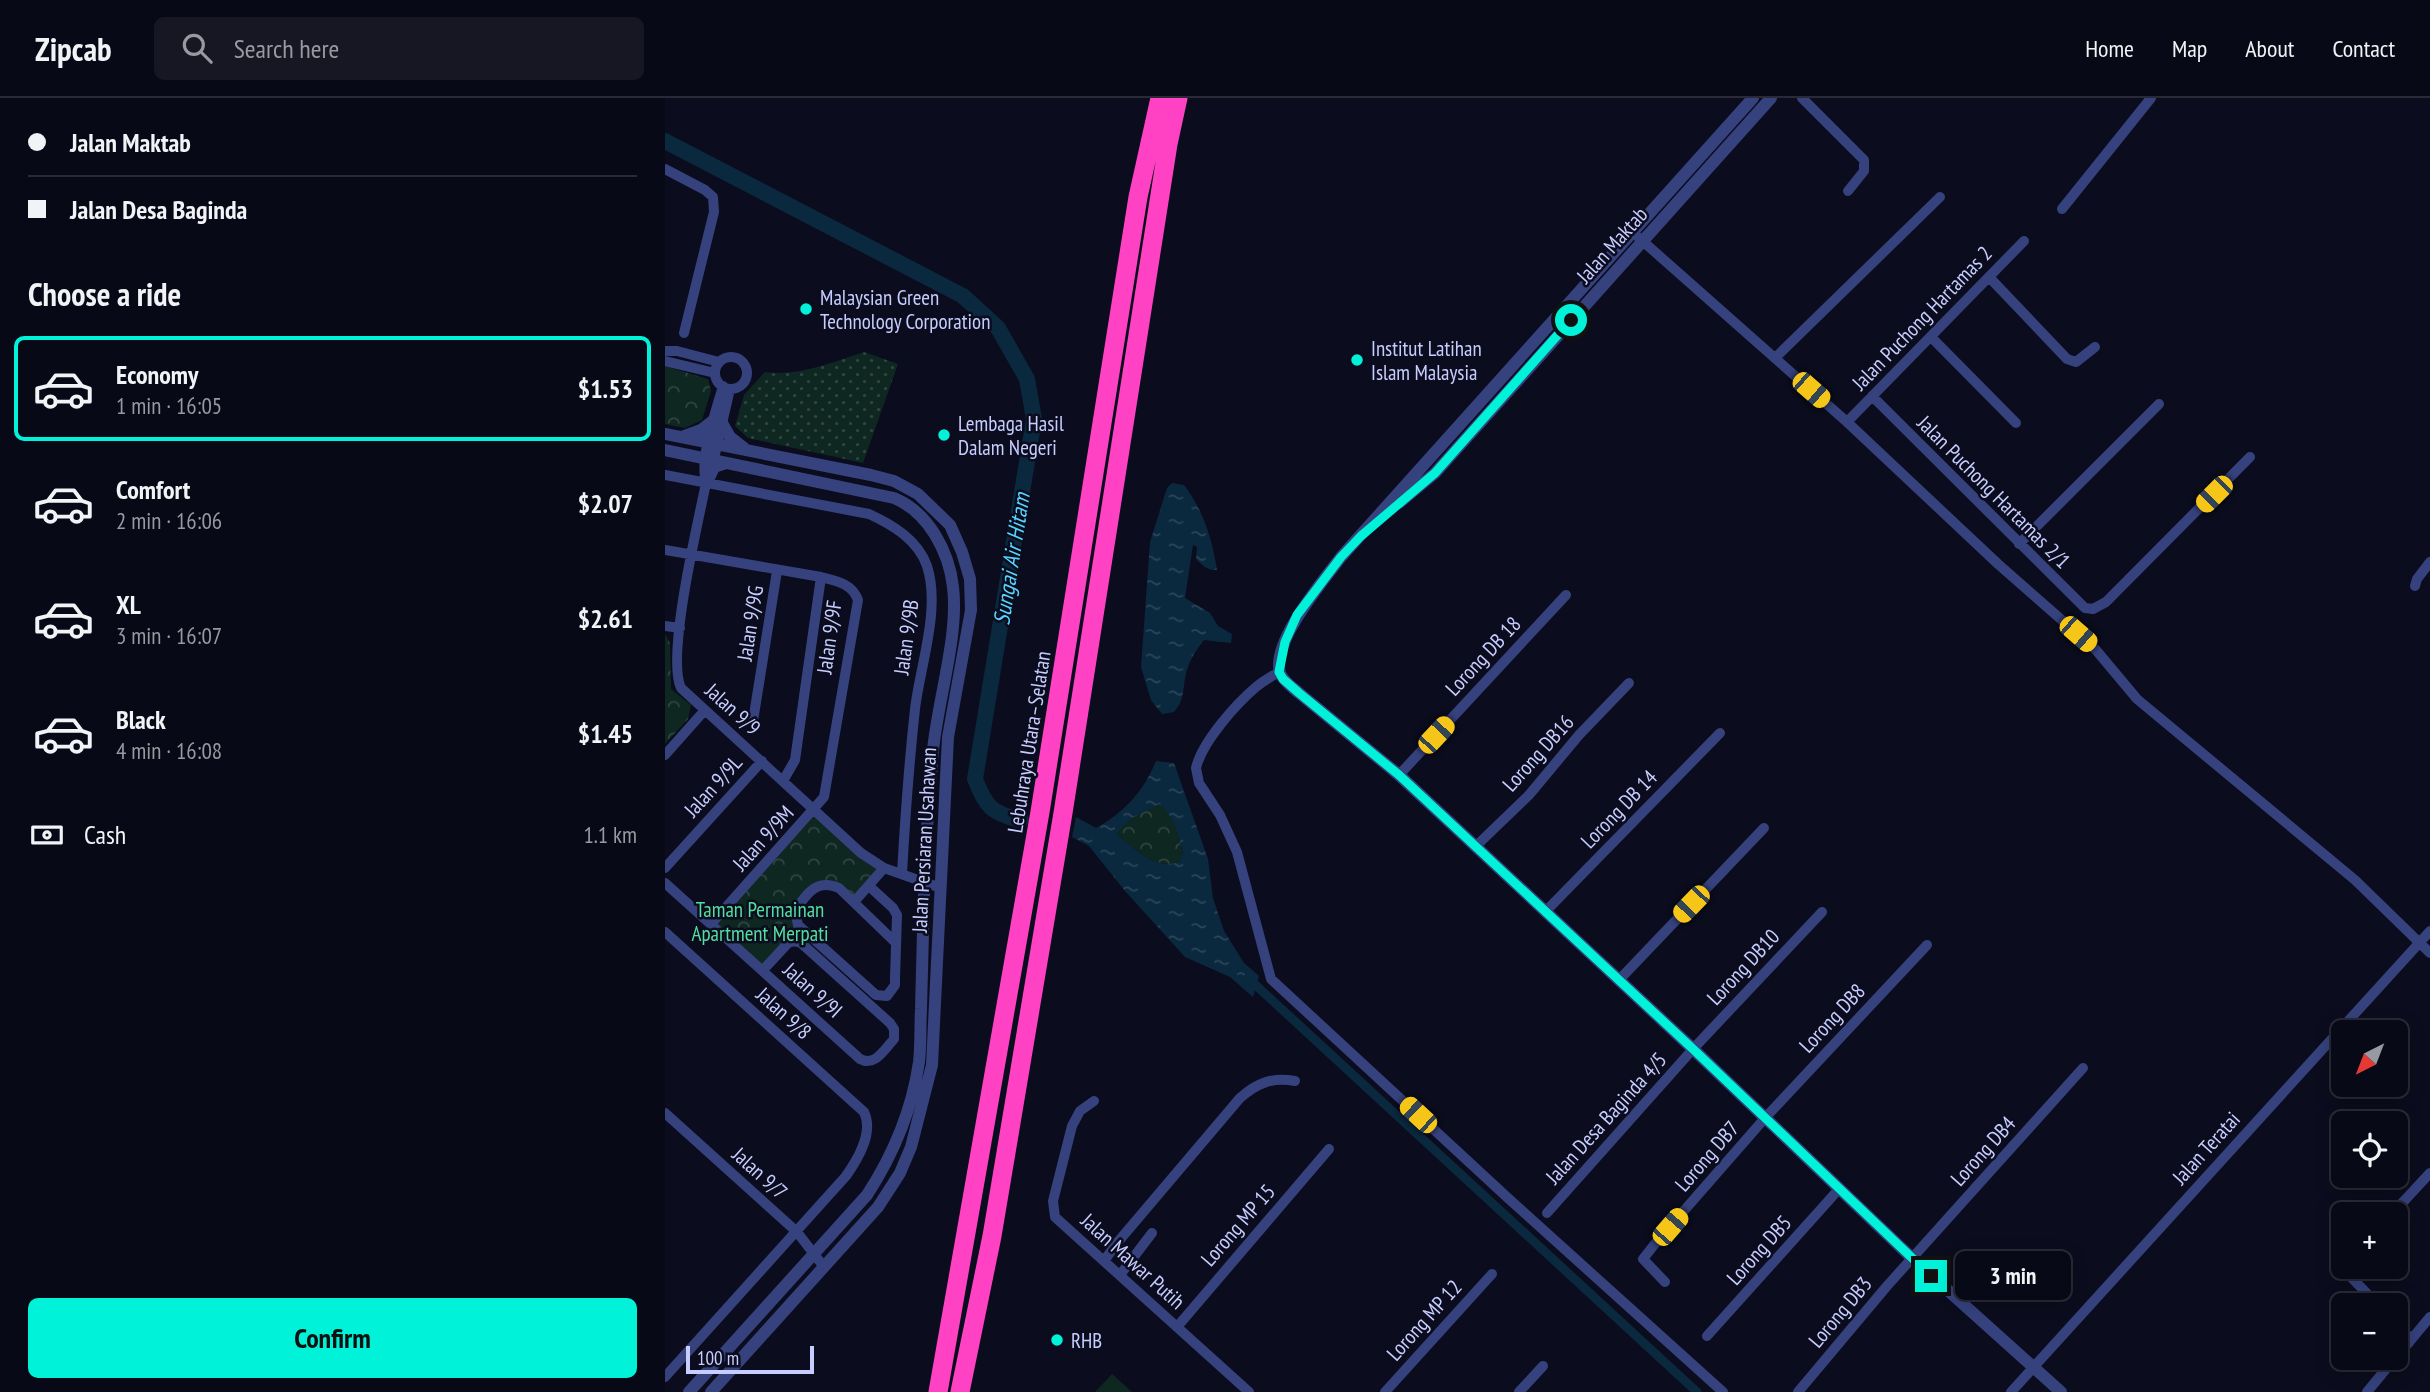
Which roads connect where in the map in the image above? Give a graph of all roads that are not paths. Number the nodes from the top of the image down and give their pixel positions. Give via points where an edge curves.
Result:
1 (1160, 98) edge
2 (1178, 98) edge
3 (1753, 98) edge
4 (1771, 98) edge
5 (1802, 98) edge
6 (2151, 98) edge
7 (665, 169) edge
8 (1848, 191) dead end
9 (1940, 197) dead end
10 (2062, 209) dead end
11 (1637, 237) junction
12 (2024, 242) dead end
13 (1989, 277) junction
14 (684, 333) dead end
15 (1931, 337) junction
16 (2095, 346) dead end
17 (665, 351) edge
18 (1775, 358) junction
19 (665, 361) edge
20 (717, 367) junction
21 (726, 388) junction
22 (1872, 396) junction
23 (2159, 404) dead end
24 (718, 421) junction
25 (1847, 422) junction
26 (2016, 423) dead end
27 (665, 434) edge
28 (681, 437) junction
29 (713, 444) junction
30 (665, 450) edge
31 (748, 451) junction
32 (692, 455) junction
33 (2250, 457) dead end
34 (710, 458) junction
35 (730, 462) junction
36 (665, 475) edge
37 (710, 480) junction
38 (2019, 544) junction
39 (665, 550) edge
40 (691, 555) junction
41 (2430, 562) edge
42 (777, 571) junction
43 (821, 577) junction
44 (2415, 586) dead end
45 (1566, 595) dead end
46 (665, 626) edge
47 (680, 628) junction
48 (1281, 675) junction
49 (1629, 684) dead end
50 (705, 710) junction
51 (753, 721) dead end
52 (1720, 733) dead end
53 (665, 755) edge
54 (762, 761) junction
55 (1399, 775) junction
56 (783, 781) junction
57 (815, 810) junction
58 (1764, 828) dead end
59 (1475, 848) junction
60 (665, 868) edge
61 (884, 869) junction
62 (902, 874) junction
63 (924, 882) junction
64 (665, 883) edge
65 (869, 886) junction
66 (941, 888) junction
67 (854, 902) junction
68 (1545, 912) junction
69 (1822, 912) dead end
70 (711, 924) junction
71 (2430, 931) edge
72 (665, 932) edge
73 (2420, 942) junction
74 (896, 943) junction
75 (1927, 945) dead end
76 (2430, 953) edge
77 (763, 970) junction
78 (1619, 980) junction
79 (1693, 1049) junction
80 (2083, 1068) dead end
81 (1295, 1081) dead end
82 (1094, 1101) dead end
83 (665, 1113) edge
84 (1765, 1118) junction
85 (1329, 1149) dead end
86 (2430, 1173) edge
87 (1839, 1189) junction
88 (2403, 1202) edge
89 (1547, 1213) dead end
90 (797, 1232) junction
91 (1152, 1233) dead end
92 (814, 1252) junction
93 (1913, 1259) junction
94 (1104, 1261) junction
95 (824, 1267) junction
96 (1120, 1275) junction
97 (1492, 1275) dead end
98 (2353, 1279) edge
99 (1665, 1282) dead end
100 (2366, 1293) edge
101 (2430, 1317) edge
102 (1177, 1326) junction
103 (1707, 1336) dead end
104 (2408, 1336) edge
105 (2411, 1339) junction
106 (2408, 1343) edge
107 (1543, 1366) dead end
108 (2033, 1367) junction
109 (2386, 1370) edge
110 (665, 1377) edge
111 (689, 1392) edge
112 (711, 1392) edge
113 (938, 1392) edge
114 (960, 1392) edge
115 (1249, 1392) edge
116 (1385, 1392) edge
117 (1519, 1392) edge
118 (1723, 1392) edge
119 (1798, 1392) edge
120 (2011, 1392) edge
121 (2061, 1392) edge
122 (2367, 1392) edge

1 - 113 highway, Lebuhraya Utara–Selatan via 1138,197 1040,812
2 - 114 highway, Lebuhraya Utara–Selatan via 992,1236
3 - 11 street, Jalan Maktab
4 - 11 street, Jalan Maktab
5 - 8 street via 1864,160 1864,171
6 - 10 street
7 - 14 street via 713,197 714,212
9 - 18 street
11 - 18 street
11 - 48 street, Jalan Maktab via 1341,557 1297,615 1285,642
12 - 13 street, Jalan Puchong Hartamas 2
13 - 15 street, Jalan Puchong Hartamas 2
13 - 16 street via 2067,359 2076,362
15 - 22 street, Jalan Puchong Hartamas 2
15 - 26 street
17 - 20 street via 677,351
18 - 25 street
19 - 20 street
20 - 21 street via 717,380
20 - 21 street via 724,358 735,357 746,368 742,384
21 - 24 street, Jalan 9/9
22 - 25 street, Jalan Puchong Hartamas 2
22 - 38 street, Jalan Puchong Hartamas 2/1
23 - 38 street
24 - 28 street
24 - 29 street, Jalan 9/9
24 - 31 street
25 - 73 street via 2105,659 2137,699 2355,880
27 - 28 street, Jalan Persiaran Usahawan
28 - 29 street, Jalan Persiaran Usahawan
29 - 31 street, Jalan Persiaran Usahawan
29 - 34 street, Jalan 9/9
30 - 32 street, Jalan Persiaran Usahawan
31 - 66 street, Jalan Persiaran Usahawan via 900,484 950,525 962,552 970,579 971,610 948,737
32 - 34 street, Jalan Persiaran Usahawan
32 - 37 street via 701,460
33 - 38 street, Jalan Puchong Hartamas 2/1 via 2106,602 2093,609 2077,602
34 - 35 street, Jalan Persiaran Usahawan
34 - 37 street, Jalan 9/9
35 - 37 street via 717,465
35 - 63 street, Jalan Persiaran Usahawan via 904,502 928,524 947,558 954,611 934,747
36 - 37 street, Jalan 9/9B
37 - 40 street, Jalan 9/9
37 - 62 street, Jalan 9/9B via 869,514 890,523 921,553 932,606 916,707
39 - 40 street, Jalan 9/9F
40 - 42 street, Jalan 9/9F
40 - 47 street, Jalan 9/9
41 - 44 street
42 - 43 street, Jalan 9/9F
42 - 51 street, Jalan 9/9G
43 - 56 street via 795,760
43 - 57 street, Jalan 9/9F via 851,588 857,600 826,791
45 - 55 street, Lorong DB 18
46 - 47 street
47 - 50 street, Jalan 9/9 via 676,678
48 - 55 street
48 - 118 street via 1257,685 1240,702 1195,768 1237,852 1271,979
49 - 59 street, Lorong DB16
50 - 53 street
50 - 54 street, Jalan 9/9
52 - 68 street, Lorong DB 14
54 - 56 street, Jalan 9/9
54 - 60 street, Jalan 9/9L
55 - 59 street
56 - 57 street, Jalan 9/9
57 - 61 street, Jalan 9/9
57 - 70 street, Jalan 9/9M
58 - 78 street
59 - 68 street
61 - 62 street, Jalan 9/9
61 - 65 street
62 - 63 street, Jalan 9/9
63 - 66 street, Jalan 9/9
63 - 92 street, Jalan Persiaran Usahawan via 919,1062 905,1119 890,1158 867,1195
64 - 70 street, Jalan 9/9I
65 - 67 street
65 - 74 street via 895,911
66 - 95 street, Jalan Persiaran Usahawan via 932,1065 913,1141 890,1191
67 - 74 street
67 - 74 street via 839,888 823,883 798,906 795,918 881,997 895,985
68 - 78 street
69 - 79 street, Lorong DB10
70 - 77 street, Jalan 9/9I
71 - 73 street, Jalan Teratai
72 - 90 street, Jalan 9/8 via 864,1112 869,1127 853,1165
73 - 76 street
73 - 108 street, Jalan Teratai
75 - 84 street, Lorong DB8
77 - 77 street, Jalan 9/9I via 788,943 801,943 894,1029 894,1040 874,1061 860,1059
78 - 79 street
79 - 84 street
79 - 89 street, Jalan Desa Baginda 4/5
80 - 93 street, Lorong DB4
81 - 94 street via 1272,1079 1240,1098
82 - 94 street, Jalan Mawar Putih via 1080,1111 1072,1126 1052,1207 1058,1221
83 - 90 street, Jalan 9/7
84 - 87 street
84 - 99 street, Lorong DB7 via 1643,1259
85 - 102 street, Lorong MP 15
86 - 88 street
87 - 93 street
87 - 103 street, Lorong DB5
90 - 92 street, Jalan 9/7
90 - 110 street
91 - 96 street
92 - 95 street, Jalan 9/7
92 - 111 street, Jalan Persiaran Usahawan
93 - 108 street
93 - 119 street, Lorong DB3
94 - 96 street, Jalan Mawar Putih
95 - 112 street, Jalan Persiaran Usahawan
96 - 102 street, Jalan Mawar Putih
97 - 116 street, Lorong MP 12
98 - 100 street
101 - 105 street
102 - 115 street, Jalan Mawar Putih
104 - 105 street
105 - 106 street
107 - 117 street
108 - 120 street, Jalan Teratai
108 - 121 street
109 - 122 street

